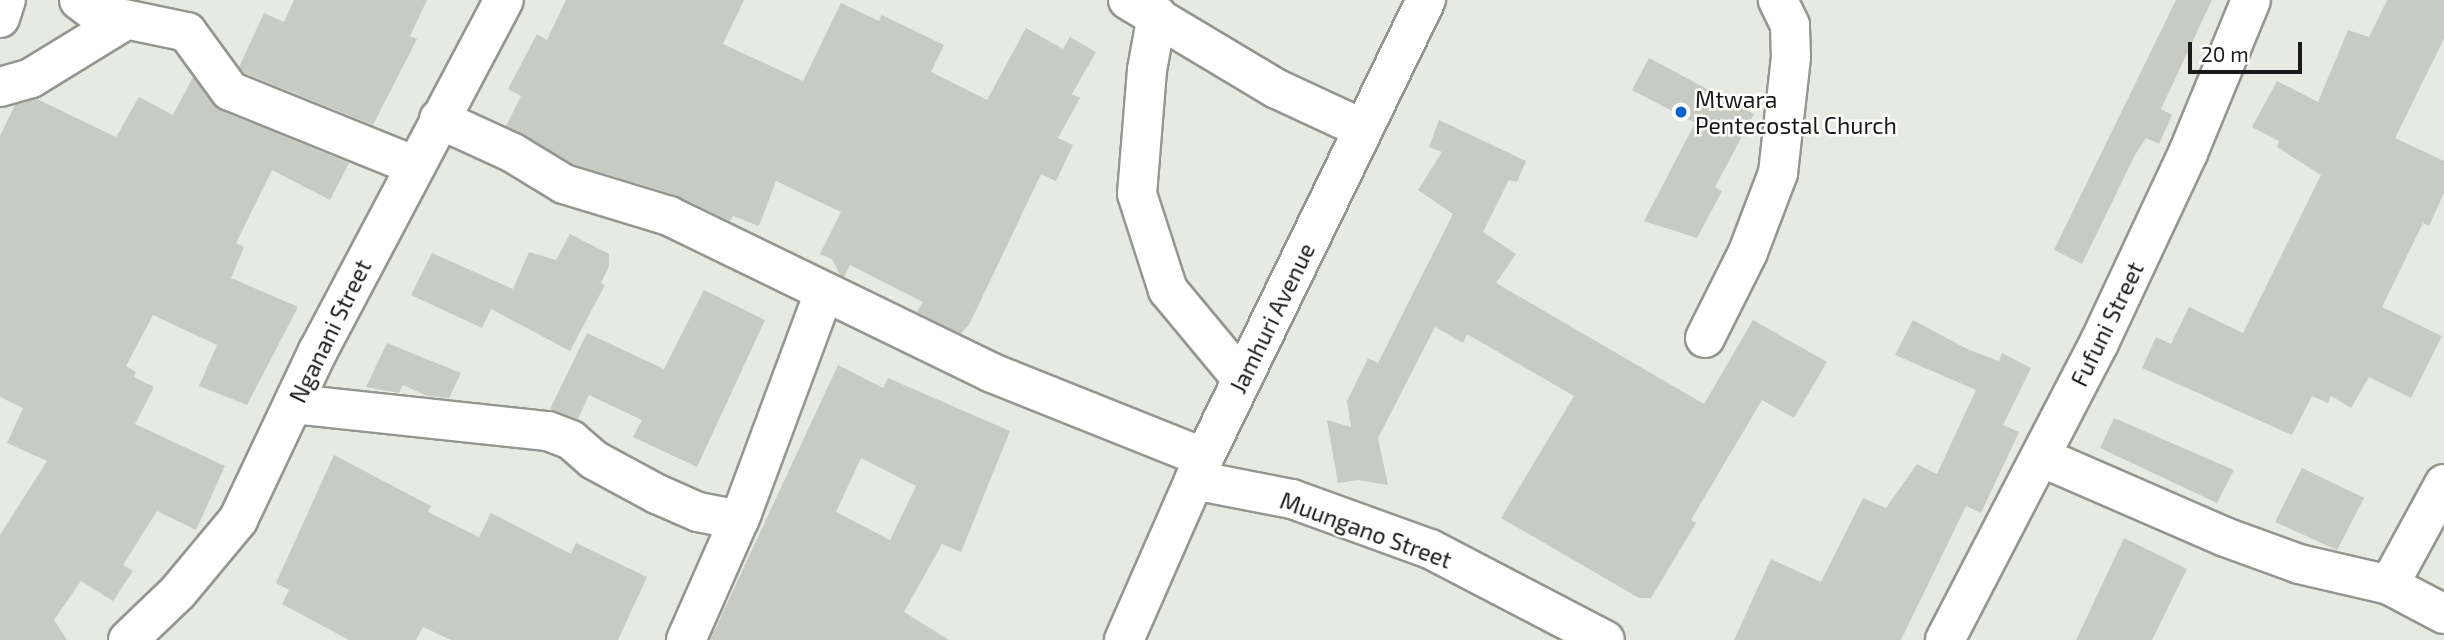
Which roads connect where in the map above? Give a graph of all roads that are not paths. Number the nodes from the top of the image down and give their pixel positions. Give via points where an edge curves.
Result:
1 (6, 0) edge
2 (79, 0) edge
3 (504, 0) edge
4 (1426, 0) edge
5 (1778, 0) edge
6 (2251, 0) edge
7 (1142, 8) edge
8 (0, 18) edge
9 (124, 21) junction
10 (0, 87) edge
11 (439, 119) junction
12 (1363, 129) junction
13 (413, 165) junction
14 (824, 292) junction
15 (1705, 338) dead end
16 (1242, 379) junction
17 (294, 404) junction
18 (2040, 457) junction
19 (1199, 469) junction
20 (2444, 484) edge
21 (739, 520) junction
22 (2389, 585) junction
23 (2444, 614) edge
24 (1126, 638) edge
25 (128, 640) edge
26 (686, 640) edge
27 (1605, 640) edge
28 (1945, 640) edge

1 - 8 street
2 - 9 street via 96,13
3 - 11 street, Nganani Street
4 - 12 street, Jamhuri Avenue
5 - 15 street via 1790,25 1791,57 1778,173 1748,252 1719,302
6 - 18 street, Fufuni Street via 2188,153
7 - 12 street via 1276,89
7 - 16 street via 1147,70 1137,194 1168,290
9 - 10 street via 31,78
9 - 13 street via 187,32 230,91
11 - 13 street, Nganani Street
11 - 14 street, Muungano Street via 513,153 564,184 669,216
12 - 16 street, Jamhuri Avenue
13 - 17 street, Nganani Street
14 - 19 street, Muungano Street
14 - 21 street
16 - 19 street, Jamhuri Avenue
17 - 21 street via 548,432 570,440 594,460 657,494 698,512
17 - 25 street, Nganani Street via 238,520 178,592
18 - 22 street via 2225,537 2299,564
18 - 28 street, Fufuni Street
19 - 24 street, Jamhuri Avenue
19 - 27 street, Muungano Street via 1430,549
20 - 22 street
21 - 26 street
22 - 23 street

